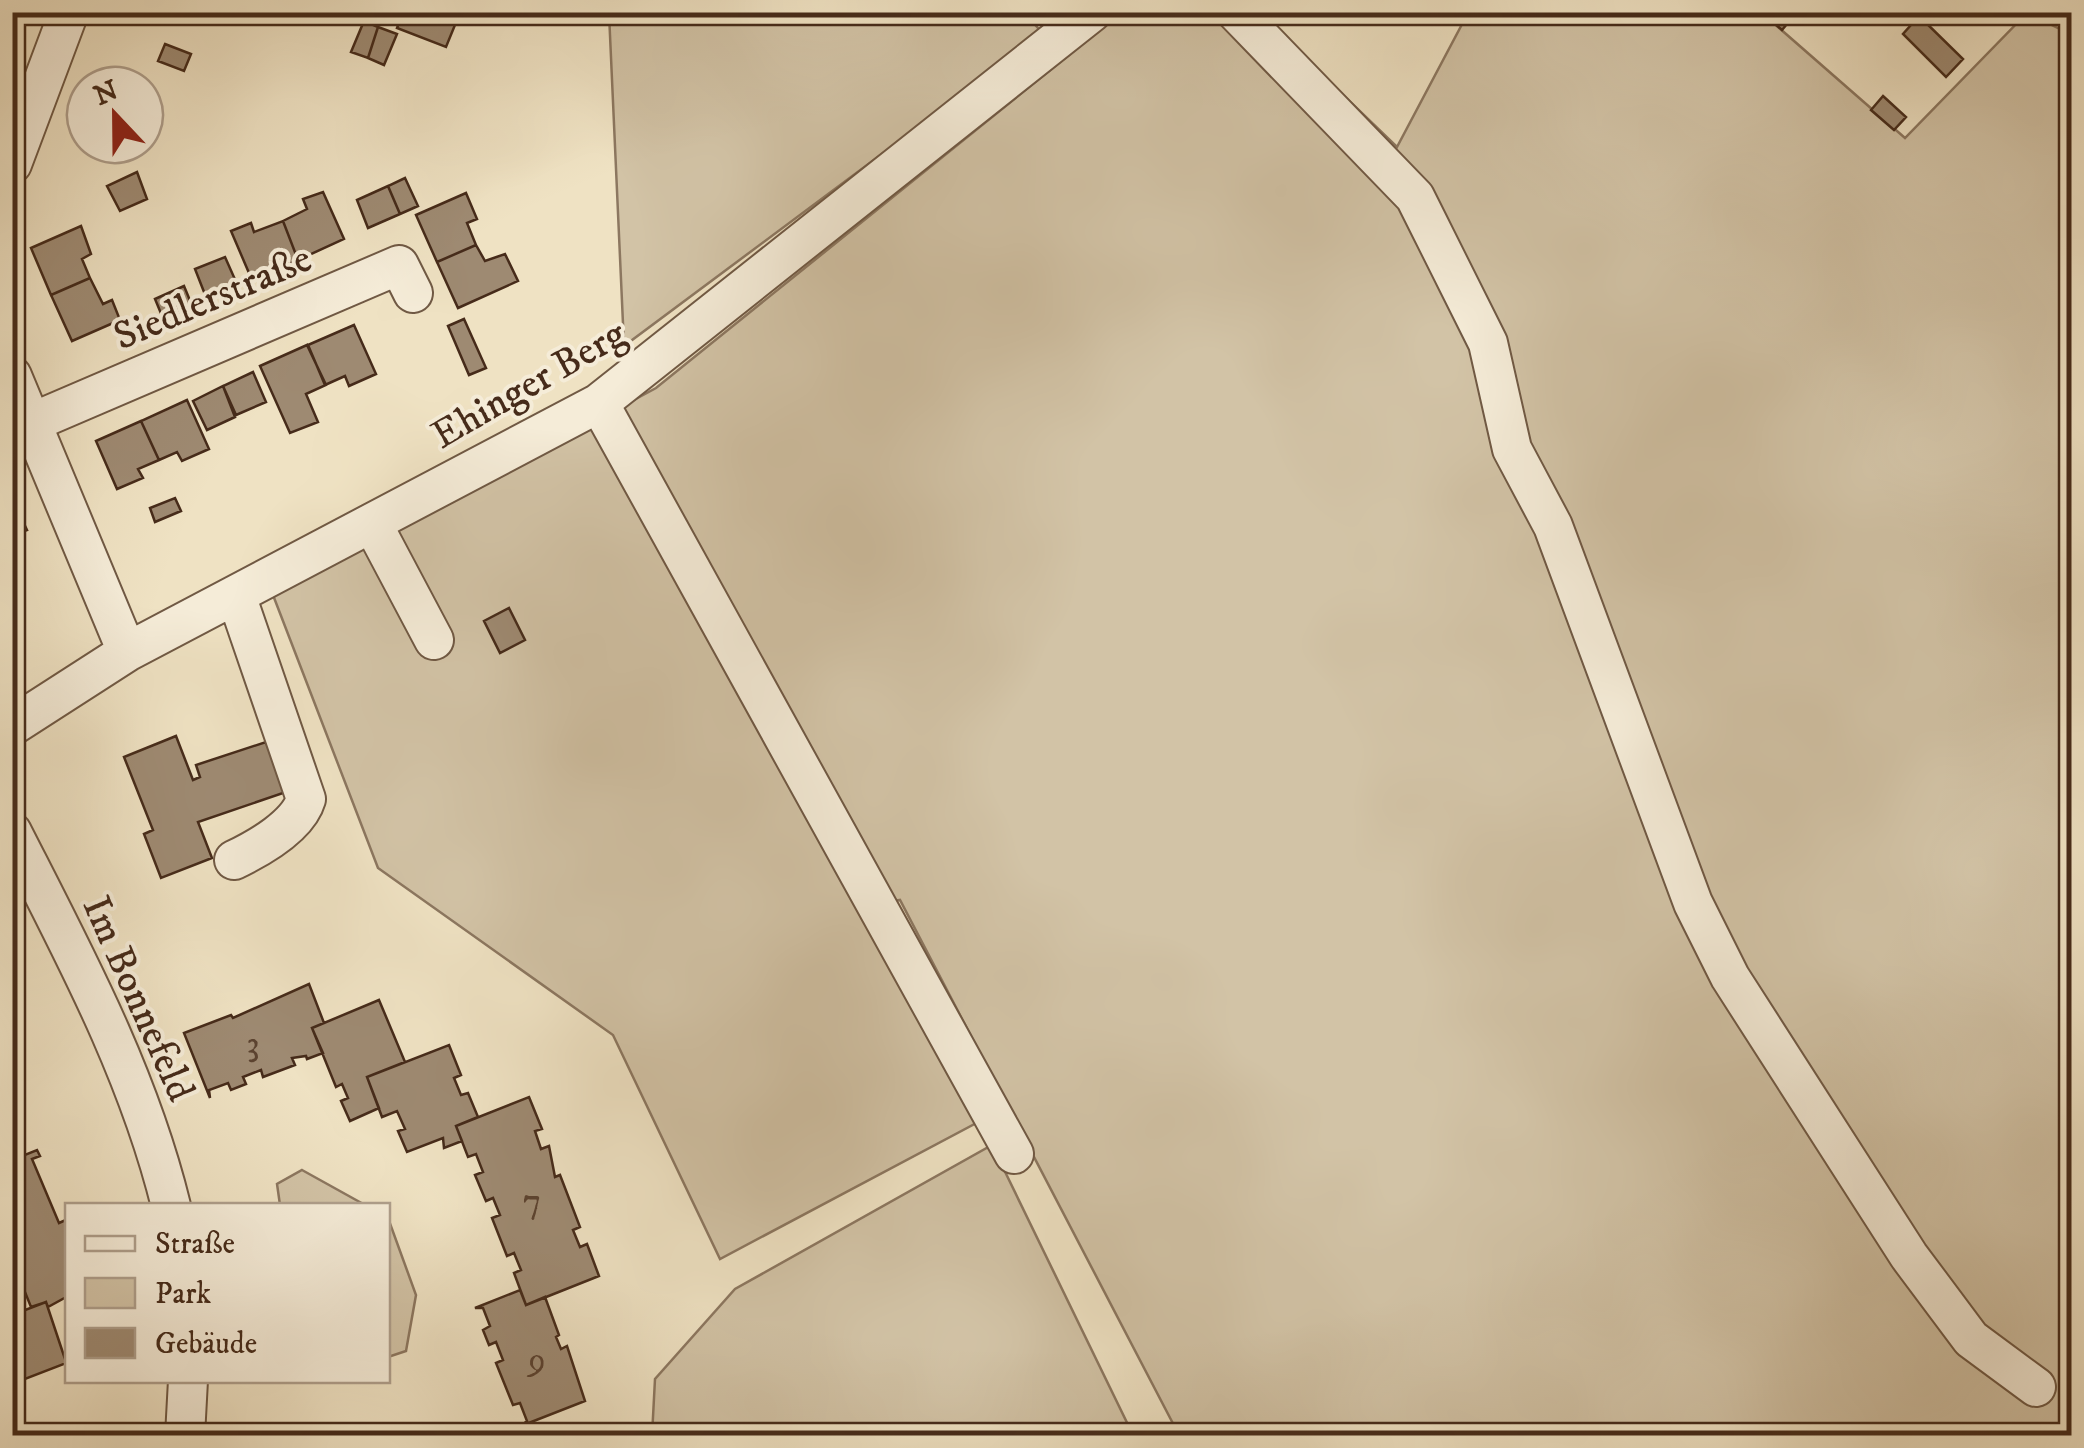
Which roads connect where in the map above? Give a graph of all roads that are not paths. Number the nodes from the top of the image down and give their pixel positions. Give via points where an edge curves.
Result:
1 (69, 12) edge
2 (1092, 12) edge
3 (1236, 12) edge
4 (12, 164) edge
5 (413, 293) dead end
6 (12, 376) edge
7 (599, 403) junction
8 (22, 427) edge
9 (372, 522) junction
10 (236, 595) junction
11 (434, 640) dead end
12 (127, 652) junction
13 (12, 726) edge
14 (12, 832) edge
15 (234, 860) dead end
16 (1014, 1154) dead end
17 (169, 1203) edge
18 (188, 1383) edge
19 (2036, 1387) dead end
20 (185, 1436) edge

1 - 4 street
2 - 7 street, Ehinger Berg
3 - 19 street via 1415,197 1488,343 1512,449 1552,526 1693,903 1730,977 1909,1256 1972,1340
5 - 8 street, Siedlerstraße via 399,265
6 - 8 street
7 - 9 street, Ehinger Berg
7 - 16 street
8 - 12 street
9 - 10 street, Ehinger Berg
9 - 11 street
10 - 12 street, Ehinger Berg
10 - 15 street via 306,799 302,811
12 - 13 street, Ehinger Berg
14 - 17 street, Im Bonnefeld via 118,1042
18 - 20 street

